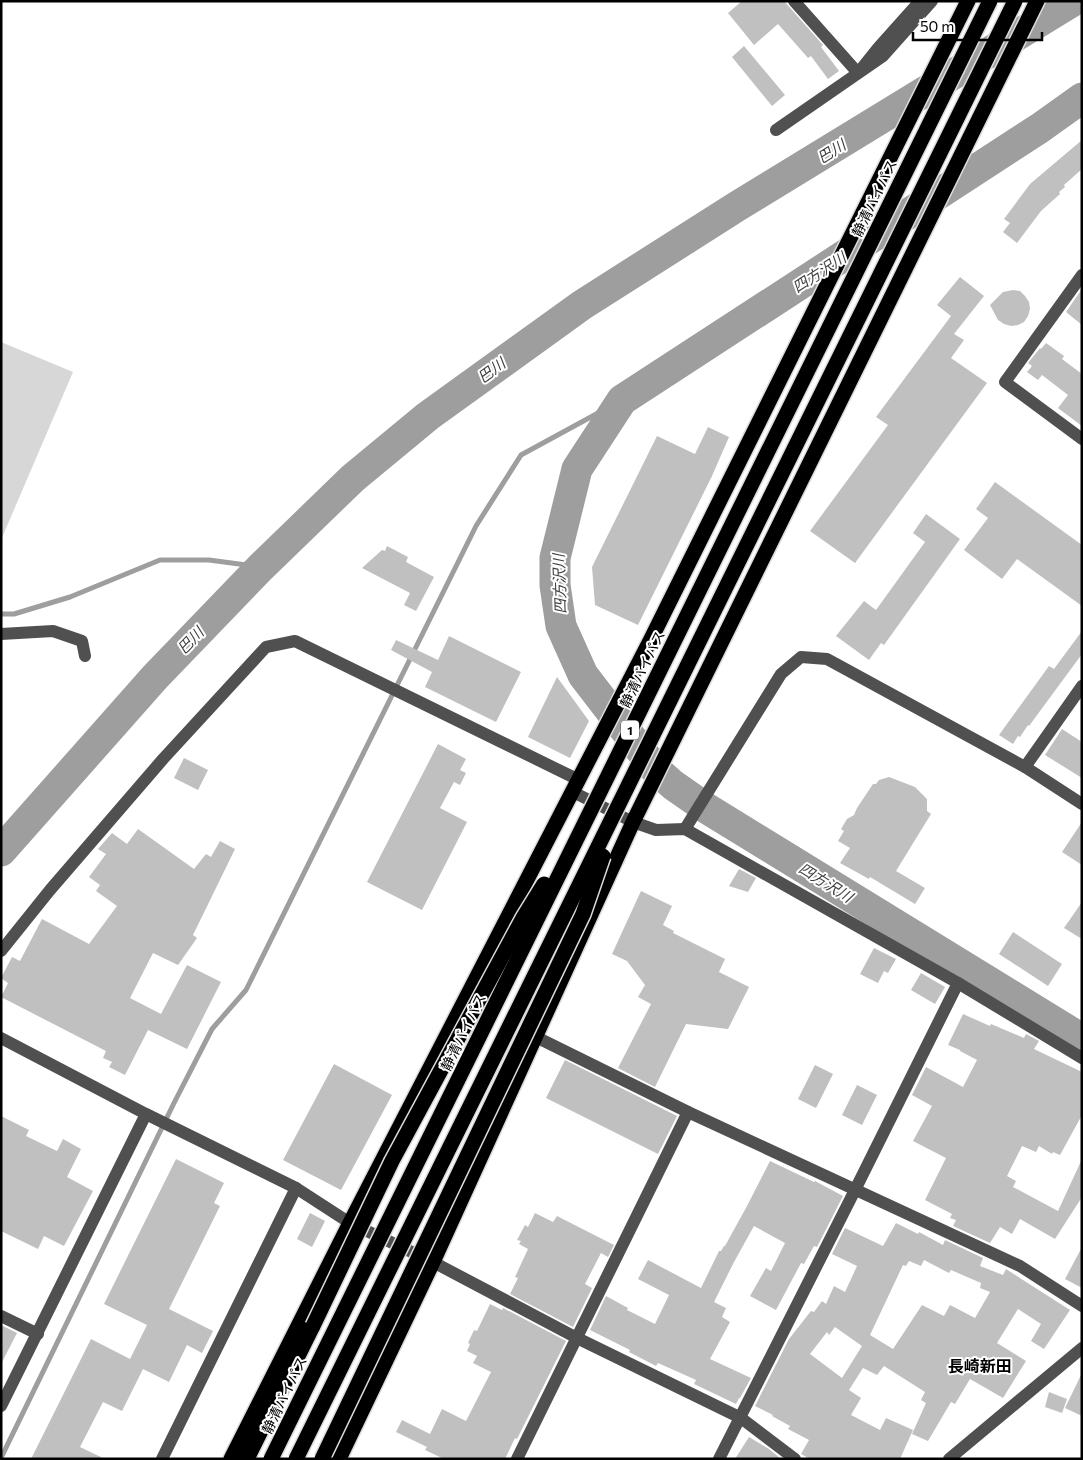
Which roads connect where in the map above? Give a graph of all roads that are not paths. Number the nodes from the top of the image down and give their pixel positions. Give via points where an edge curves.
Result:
1 (794, 1) edge
2 (920, 1) edge
3 (932, 1) edge
4 (990, 1) edge
5 (1015, 1) edge
6 (1037, 1) edge
7 (967, 3) edge
8 (858, 73) junction
9 (776, 130) dead end
10 (1082, 275) edge
11 (1082, 438) edge
12 (1, 634) edge
13 (85, 656) dead end
14 (1082, 686) edge
15 (1025, 767) junction
16 (576, 786) junction
17 (622, 800) junction
18 (1082, 804) edge
19 (589, 813) junction
20 (633, 822) junction
21 (688, 824) junction
22 (1, 951) edge
23 (958, 983) junction
24 (534, 1036) junction
25 (1, 1038) edge
26 (1082, 1058) edge
27 (688, 1112) junction
28 (146, 1114) junction
29 (296, 1188) junction
30 (856, 1190) junction
31 (350, 1223) junction
32 (433, 1262) junction
33 (1082, 1306) edge
34 (1, 1316) edge
35 (38, 1334) junction
36 (577, 1338) junction
37 (1082, 1348) edge
38 (1, 1406) edge
39 (741, 1418) junction
40 (162, 1459) edge
41 (231, 1459) edge
42 (247, 1459) edge
43 (271, 1459) edge
44 (296, 1459) edge
45 (322, 1459) edge
46 (339, 1459) edge
47 (517, 1459) edge
48 (719, 1459) edge
49 (795, 1459) edge
50 (949, 1459) edge

1 - 8 street
2 - 8 street
3 - 8 street via 883,56
4 - 19 highway, 静清バイパス / 1, bridge
5 - 17 highway, 1, bridge
6 - 20 highway
7 - 16 highway
8 - 9 street
10 - 11 street via 1005,382
12 - 13 street via 53,631 82,641
14 - 15 street
15 - 18 street
15 - 21 street via 827,659 801,657 781,674
16 - 20 street
16 - 22 street via 295,641 266,647 163,759
16 - 31 highway
17 - 44 highway, 1, bridge
17 - 45 highway, bridge via 583,914
19 - 42 highway, bridge via 523,918 392,1161
19 - 43 highway, 静清バイパス / 1, bridge
20 - 21 street via 656,830
20 - 24 highway
21 - 23 street
23 - 26 street
23 - 30 street
24 - 27 street
24 - 32 highway
25 - 28 street
27 - 30 street
27 - 36 street
28 - 29 street
28 - 35 street
29 - 31 street
29 - 40 street
30 - 33 street via 1020,1266
30 - 39 street
31 - 32 street
31 - 41 highway
32 - 36 street
32 - 46 highway
34 - 35 street
35 - 38 street
36 - 39 street
36 - 47 street
37 - 50 street
39 - 48 street
39 - 49 street

